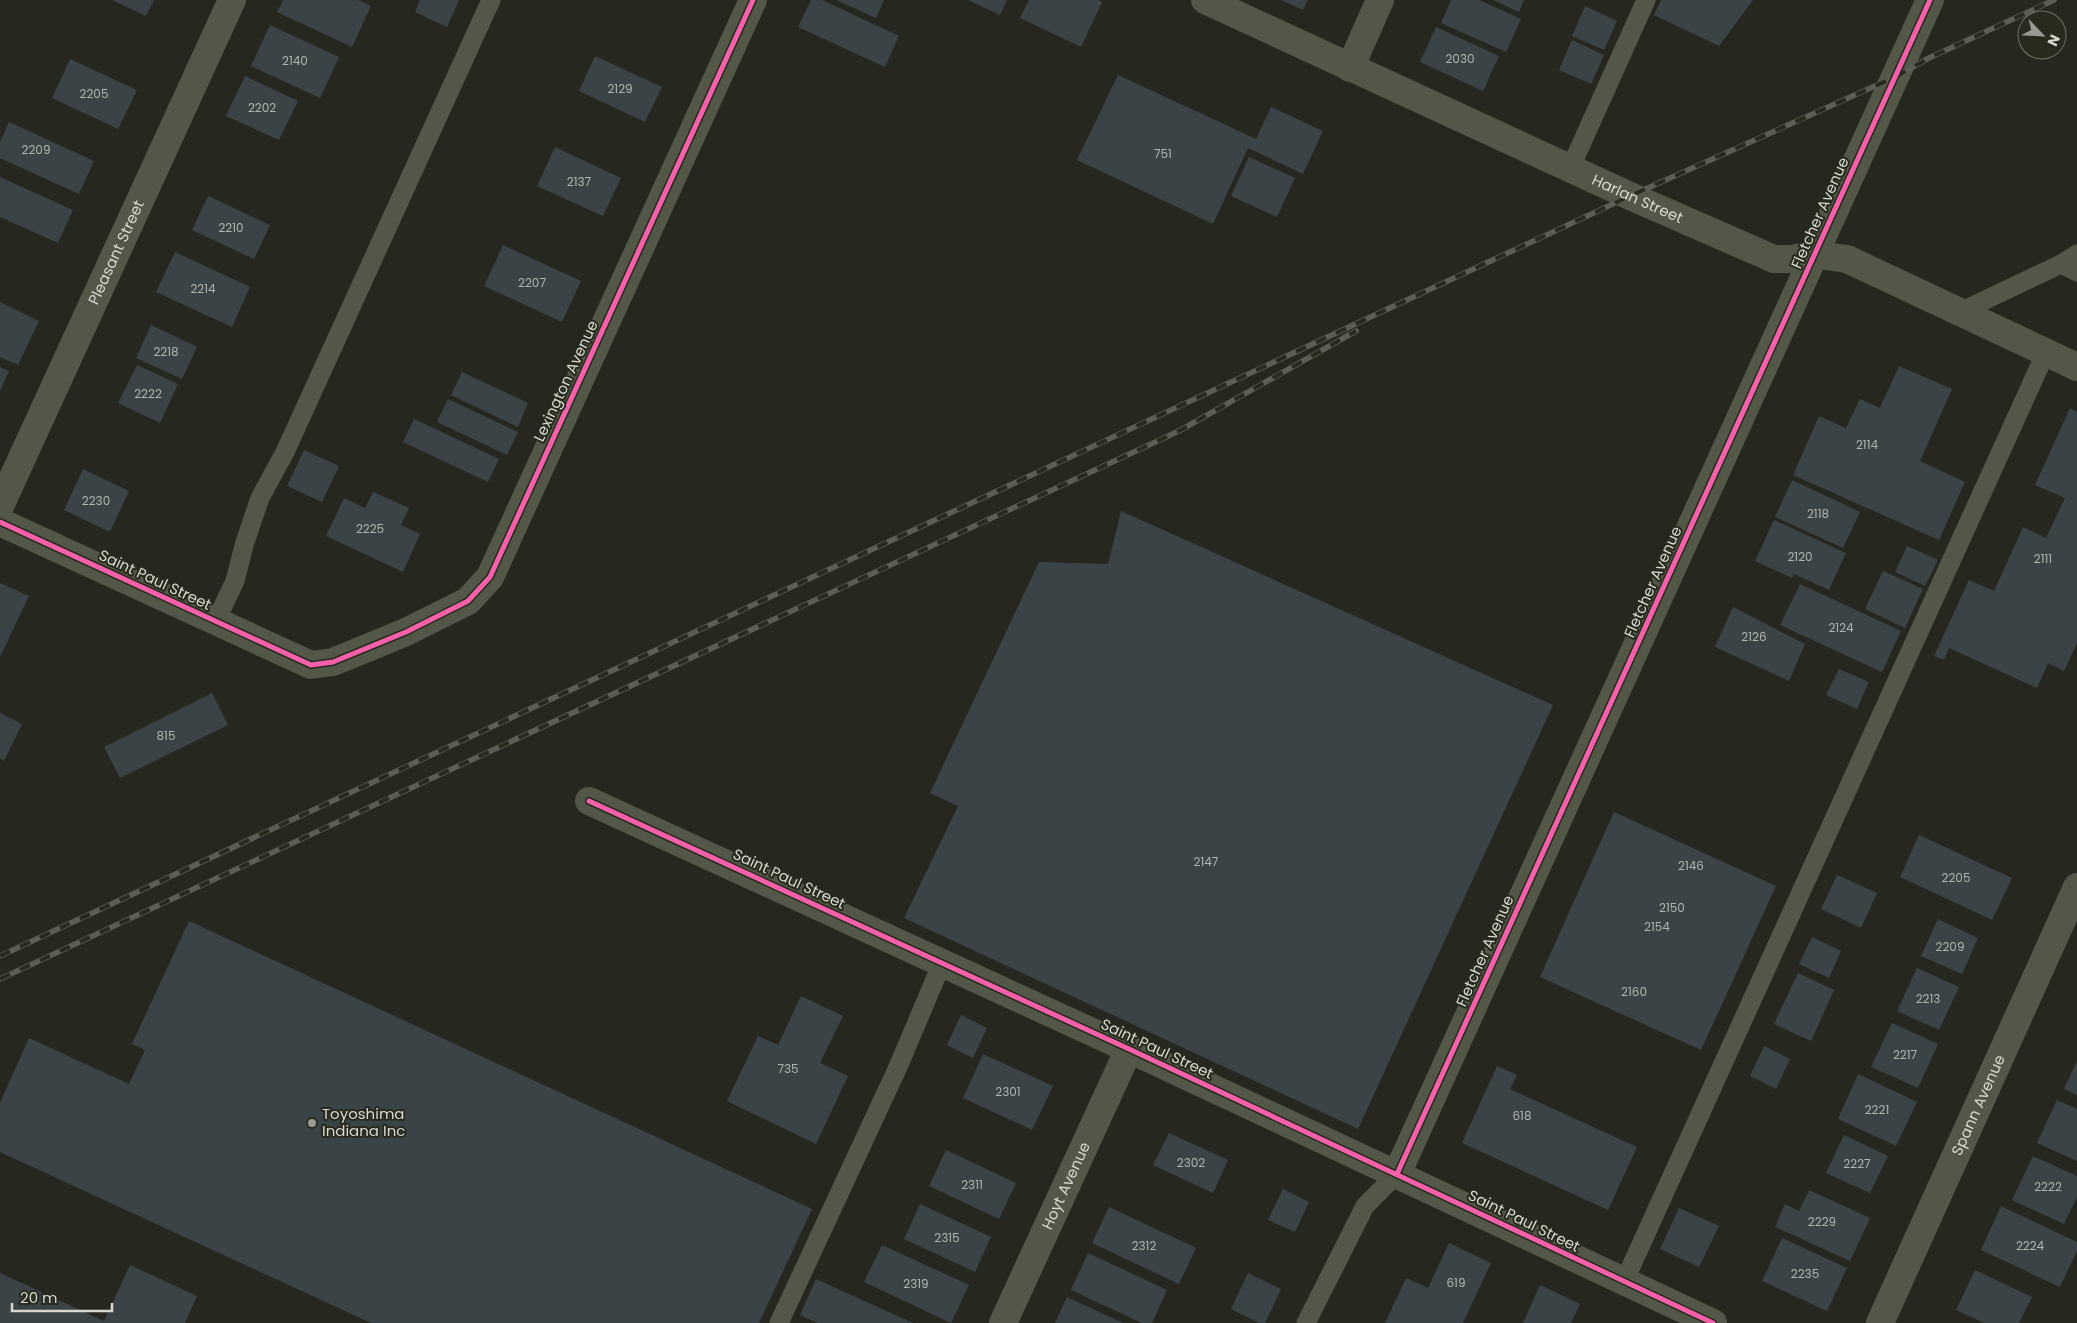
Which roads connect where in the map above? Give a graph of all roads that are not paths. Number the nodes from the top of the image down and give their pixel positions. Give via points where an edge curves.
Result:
1 (232, 0) edge
2 (491, 0) edge
3 (754, 0) edge
4 (1205, 0) edge
5 (1380, 0) edge
6 (1646, 0) edge
7 (1930, 0) edge
8 (1350, 68) junction
9 (1570, 168) junction
10 (2077, 254) edge
11 (1815, 255) junction
12 (2069, 268) edge
13 (1960, 312) junction
14 (2046, 352) junction
15 (2077, 367) edge
16 (0, 506) edge
17 (0, 522) edge
18 (216, 621) junction
19 (300, 660) joint
20 (589, 801) dead end
21 (2077, 888) edge
22 (942, 963) junction
23 (1129, 1049) junction
24 (1397, 1174) junction
25 (1624, 1282) junction
26 (779, 1323) edge
27 (1003, 1323) edge
28 (1306, 1323) edge
29 (1713, 1323) edge
30 (1880, 1323) edge

1 - 16 street, Pleasant Street
2 - 18 lane via 285,452 260,498 235,581
3 - 19 street, Lexington Avenue via 490,578 468,601 406,632 328,663 311,665
4 - 8 street, Harlan Street
5 - 8 street
6 - 9 lane
7 - 11 street, Fletcher Avenue
8 - 9 street, Harlan Street
9 - 11 street, Harlan Street via 1774,259
10 - 12 lane
11 - 13 street, Harlan Street via 1848,259
11 - 24 street, Fletcher Avenue
12 - 13 lane
13 - 14 street, Harlan Street
14 - 15 street, Harlan Street
14 - 25 lane
17 - 18 street, Saint Paul Street
18 - 19 street, Saint Paul Street
20 - 22 street, Saint Paul Street
21 - 30 street, Spann Avenue
22 - 23 street, Saint Paul Street
22 - 26 lane via 898,1067
23 - 24 street, Saint Paul Street
23 - 27 street, Hoyt Avenue
24 - 25 street, Saint Paul Street
24 - 28 lane via 1365,1206
25 - 29 street, Saint Paul Street

